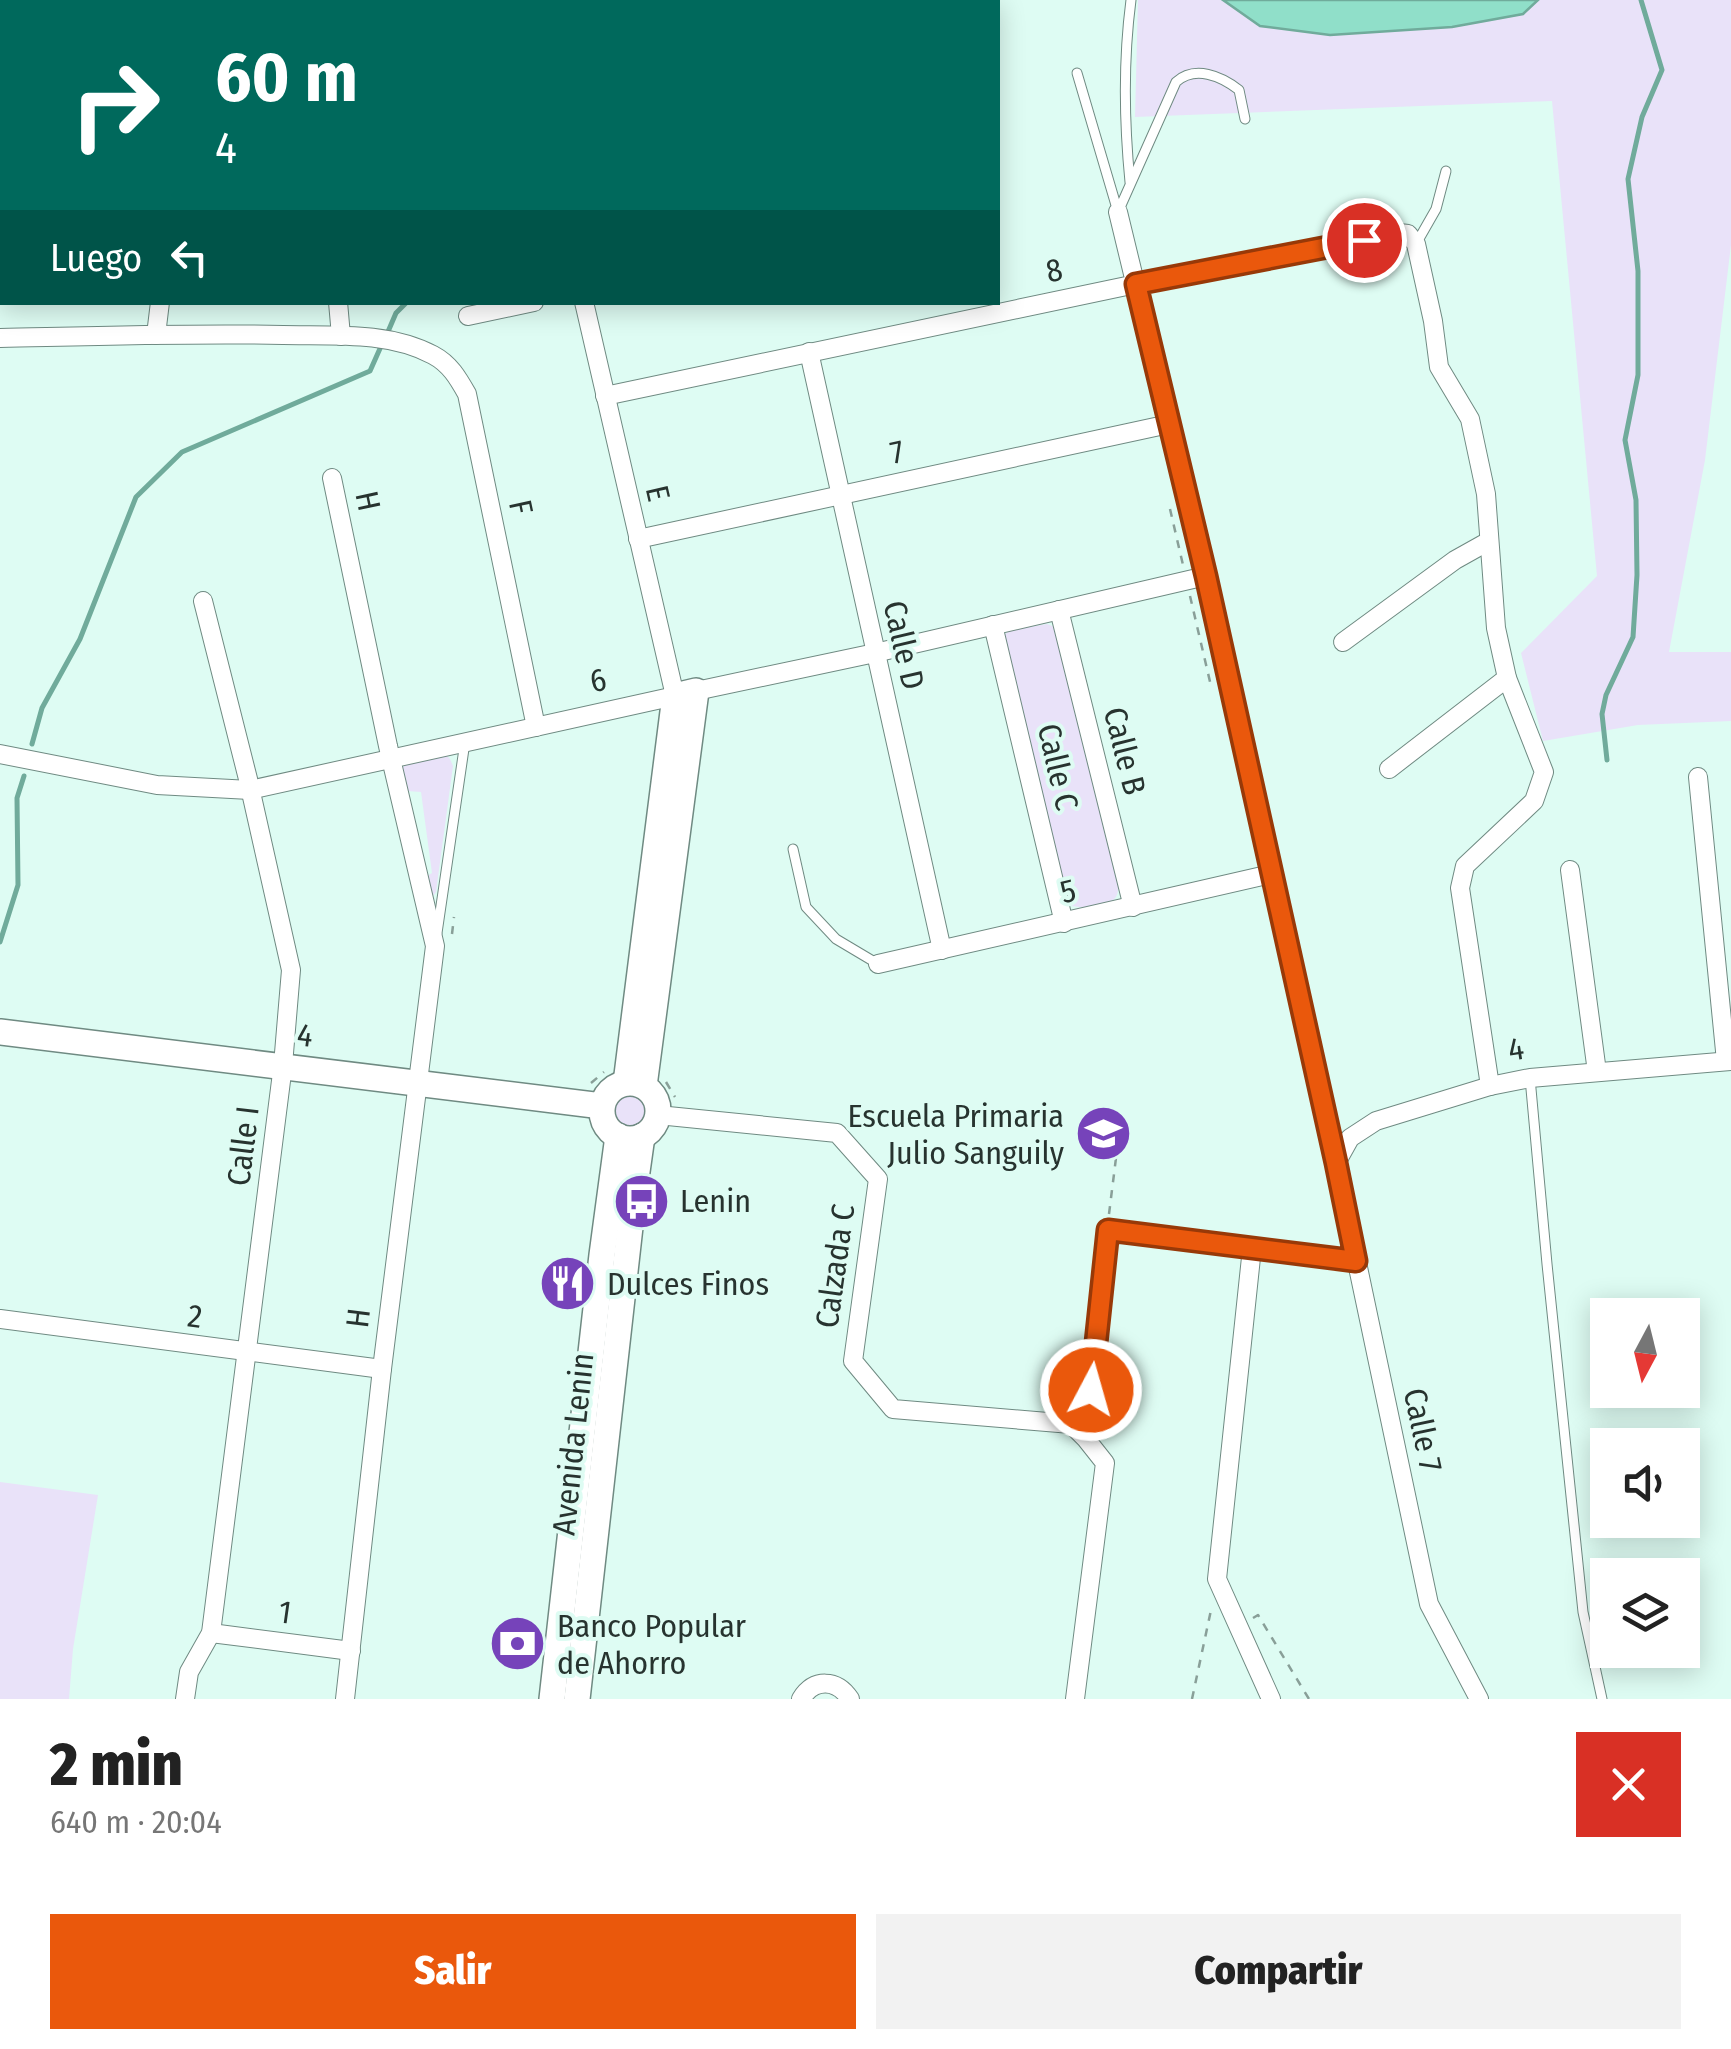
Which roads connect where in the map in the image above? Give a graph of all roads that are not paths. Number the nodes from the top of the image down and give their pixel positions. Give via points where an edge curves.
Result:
1 (1131, 0) edge
2 (1077, 73) dead end
3 (1245, 119) dead end
4 (1446, 171) dead end
5 (1130, 185) junction
6 (1118, 212) junction
7 (1416, 244) junction
8 (1136, 284) junction
9 (160, 305) edge
10 (338, 305) edge
11 (520, 305) edge
12 (585, 305) edge
13 (468, 316) dead end
14 (156, 335) junction
15 (340, 336) junction
16 (0, 338) edge
17 (809, 352) junction
18 (606, 396) junction
19 (1169, 424) junction
20 (332, 478) dead end
21 (840, 496) junction
22 (638, 540) junction
23 (1489, 540) junction
24 (1206, 576) junction
25 (204, 601) dead end
26 (1060, 610) junction
27 (993, 625) junction
28 (1343, 642) dead end
29 (875, 653) junction
30 (1507, 678) junction
31 (686, 694) junction
32 (536, 727) junction
33 (464, 742) junction
34 (0, 754) edge
35 (391, 758) junction
36 (1389, 769) dead end
37 (1698, 777) dead end
38 (250, 790) junction
39 (793, 849) dead end
40 (1570, 870) dead end
41 (1271, 874) junction
42 (1132, 907) junction
43 (1064, 923) junction
44 (435, 946) junction
45 (942, 950) junction
46 (878, 964) joint
47 (0, 1032) edge
48 (1728, 1061) edge
49 (283, 1065) junction
50 (1596, 1072) junction
51 (637, 1078) junction
52 (1530, 1078) junction
53 (418, 1082) junction
54 (1490, 1086) junction
55 (593, 1097) junction
56 (668, 1108) junction
57 (630, 1136) junction
58 (1336, 1163) junction
59 (1252, 1248) junction
60 (1356, 1261) junction
61 (0, 1319) edge
62 (247, 1353) junction
63 (382, 1370) junction
64 (1071, 1424) junction
65 (211, 1633) junction
66 (350, 1651) junction
67 (185, 1699) edge
68 (346, 1699) edge
69 (552, 1699) edge
70 (577, 1699) edge
71 (801, 1699) edge
72 (850, 1699) edge
73 (1075, 1699) edge
74 (1271, 1699) edge
75 (1479, 1699) edge
76 (1602, 1699) edge

1 - 5 lane via 1125,113
2 - 6 lane
3 - 5 lane via 1239,90 1223,77 1184,74
4 - 7 lane via 1436,209
5 - 6 lane
6 - 8 street, Calle 7
7 - 8 street, 8 via 1398,233
7 - 23 street via 1439,367 1470,419
8 - 17 street, 8
8 - 19 street, Calle 7
9 - 14 street
10 - 15 street
11 - 13 street
12 - 18 street, E
14 - 15 street, F
14 - 16 street, F
15 - 32 street, F via 385,339 436,356 467,394
17 - 18 street, 8
17 - 21 street, Calle D
18 - 22 street, E
19 - 21 street, 7
19 - 24 street, Calle 7
20 - 35 street, H
21 - 22 street, 7
21 - 29 street, Calle D
22 - 31 street, E
23 - 28 street
23 - 30 street
24 - 26 street, 6
24 - 41 street, Calle 7
25 - 38 street, Calle I
26 - 27 street, 6
26 - 42 street, Calle B
27 - 29 street, 6
27 - 43 street, Calle C
29 - 31 street, 6
29 - 45 street, Calle D
30 - 36 street
30 - 54 street via 1544,772 1534,801 1465,866 1460,888
31 - 32 street, 6
31 - 51 street
32 - 33 street, 6
33 - 35 street, 6
33 - 44 lane, H
34 - 38 street, 6 via 156,785
35 - 38 street, 6
35 - 44 street, H
37 - 48 street
38 - 49 street, Calle I via 291,970
39 - 46 lane via 806,906 836,939
40 - 50 street
41 - 42 street, 5
41 - 58 street, Calle 7
42 - 43 street, 5
43 - 45 street, 5
44 - 53 street, H
45 - 46 street, 5
47 - 49 street, 4
48 - 50 street, 4
49 - 53 street, 4
49 - 62 street, Calle I
50 - 52 street, 4
51 - 55 street
51 - 56 street
52 - 54 street, 4
52 - 76 lane via 1582,1612
53 - 55 street, 4
53 - 63 street, H
54 - 58 street, 4 via 1376,1121 1350,1138
55 - 57 street via 605,1124
56 - 57 street via 650,1130
56 - 64 street, Calzada C via 837,1133 878,1179 852,1361 893,1408
57 - 69 street, Avenida Lenin via 602,1255
57 - 70 street, Avenida Lenin via 631,1219
58 - 60 street, Calle 7
59 - 60 street
59 - 64 street via 1108,1230 1091,1390
59 - 74 street via 1217,1579
60 - 75 street, Calle 7 via 1430,1604
61 - 62 street, 2
62 - 63 street, 2
62 - 65 street, Calle I
63 - 66 street, H
64 - 73 street via 1104,1463
65 - 66 street, 1
65 - 67 street, Calle I via 189,1672
66 - 68 street, H
71 - 72 street via 822,1683 840,1687

